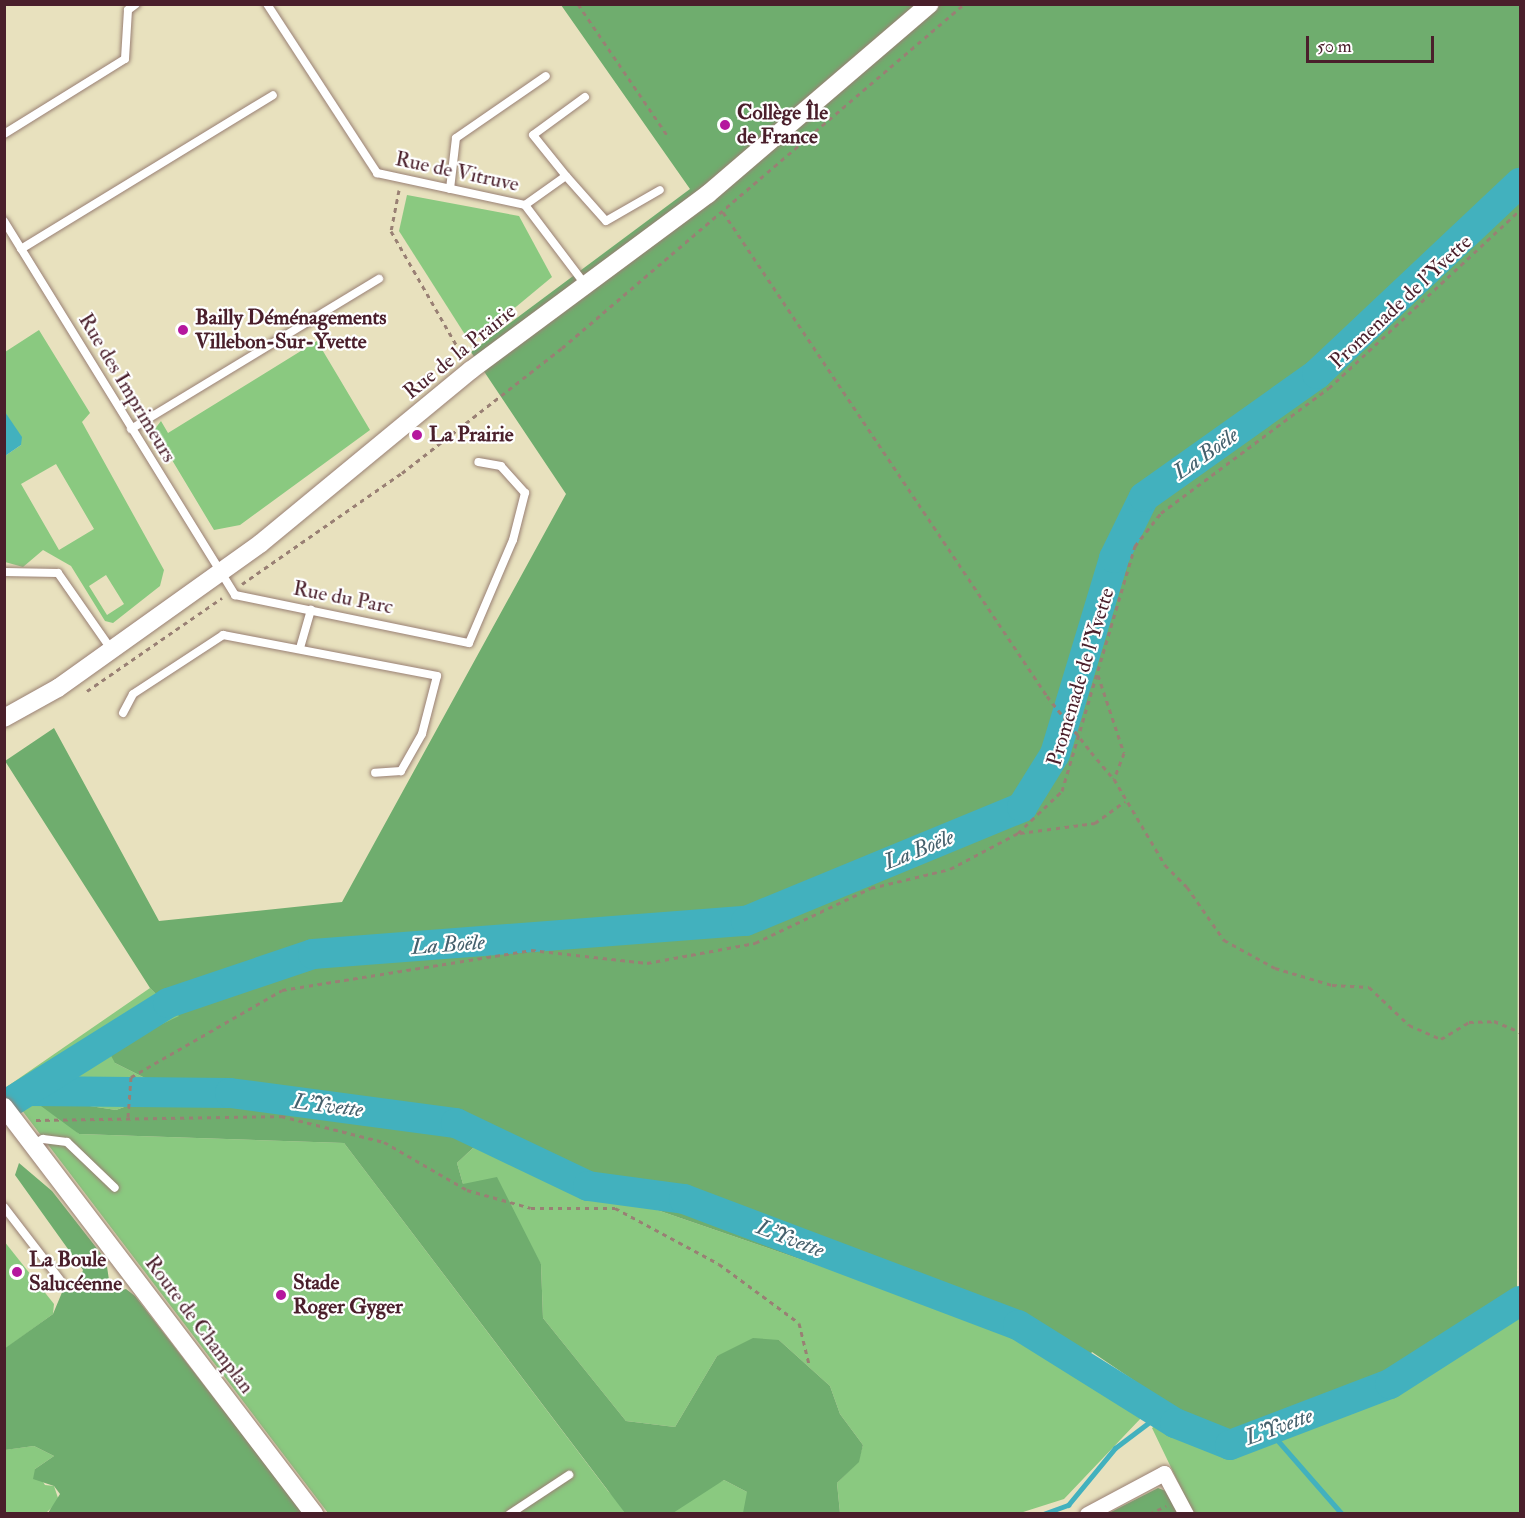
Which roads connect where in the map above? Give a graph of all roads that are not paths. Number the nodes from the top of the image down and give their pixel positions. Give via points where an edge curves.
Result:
1 (136, 4) edge
2 (267, 4) edge
3 (930, 4) edge
4 (546, 76) dead end
5 (273, 95) dead end
6 (585, 97) dead end
7 (4, 134) edge
8 (566, 176) junction
9 (450, 189) junction
10 (660, 190) dead end
11 (525, 205) junction
12 (4, 221) edge
13 (21, 249) junction
14 (379, 279) dead end
15 (584, 283) junction
16 (131, 429) junction
17 (478, 462) dead end
18 (4, 572) edge
19 (219, 574) junction
20 (311, 610) junction
21 (300, 648) junction
22 (112, 650) junction
23 (123, 713) dead end
24 (4, 718) edge
25 (375, 773) dead end
26 (4, 1107) edge
27 (33, 1144) junction
28 (115, 1188) dead end
29 (4, 1207) edge
30 (61, 1281) dead end
31 (569, 1475) dead end
32 (314, 1514) edge
33 (510, 1514) edge
34 (1087, 1514) edge
35 (1186, 1514) edge

1 - 7 lane via 128,10 125,59
2 - 9 lane, Rue de Vitruve via 377,173
3 - 15 street, Rue de la Prairie via 708,194
4 - 9 lane via 456,138
5 - 13 lane
6 - 8 lane via 533,135
8 - 10 lane via 606,221
8 - 11 lane
9 - 11 lane, Rue de Vitruve
11 - 15 lane, Rue de Vitruve
12 - 13 lane, Rue des Imprimeurs
13 - 16 lane, Rue des Imprimeurs
14 - 16 lane
15 - 19 street, Rue de la Prairie
16 - 19 lane, Rue des Imprimeurs
17 - 20 lane, Rue du Parc via 501,466 525,494 513,540 469,643
18 - 22 lane via 58,573
19 - 20 lane, Rue du Parc via 232,591
19 - 22 street, Rue de la Prairie
20 - 21 lane
21 - 23 lane via 224,635 133,694
21 - 25 lane via 436,676 422,734 401,771
22 - 24 street, Rue de la Prairie
26 - 27 street, Route de Champlan
27 - 28 lane via 43,1138 67,1142
27 - 32 street, Route de Champlan
29 - 30 lane
31 - 33 lane
34 - 35 street via 1164,1473

